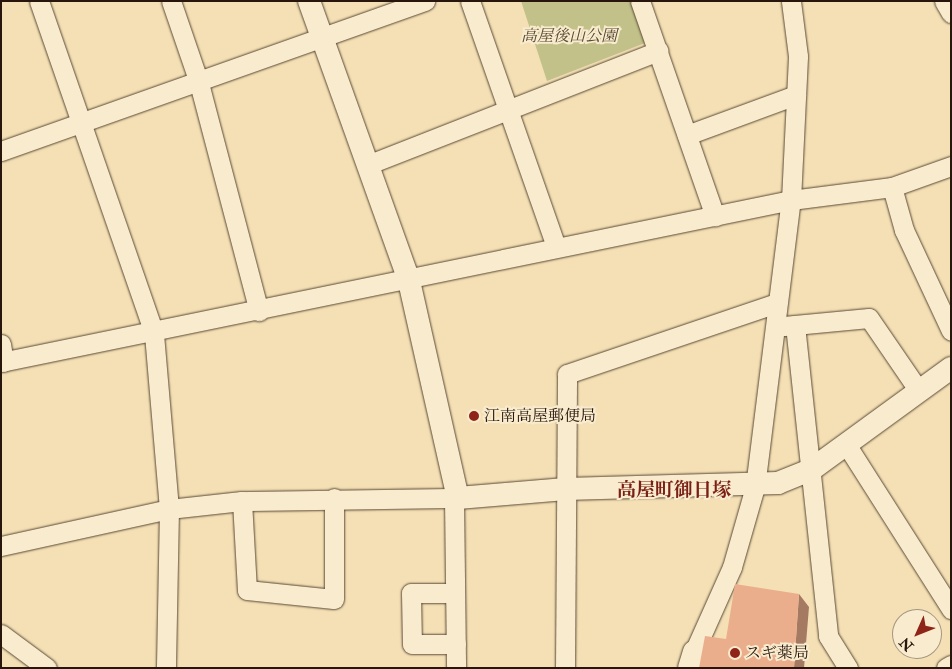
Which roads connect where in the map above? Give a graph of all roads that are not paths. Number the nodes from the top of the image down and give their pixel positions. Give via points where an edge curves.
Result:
1 (39, 1) edge
2 (170, 1) edge
3 (309, 1) edge
4 (425, 1) edge
5 (470, 1) edge
6 (640, 1) edge
7 (791, 1) edge
8 (944, 1) edge
9 (951, 13) edge
10 (322, 36) junction
11 (658, 51) junction
12 (199, 83) junction
13 (796, 95) junction
14 (507, 108) junction
15 (81, 124) junction
16 (687, 135) junction
17 (1, 151) edge
18 (367, 165) junction
19 (951, 166) edge
20 (892, 188) junction
21 (791, 200) junction
22 (715, 216) junction
23 (556, 248) junction
24 (409, 281) junction
25 (778, 304) junction
26 (260, 311) junction
27 (795, 325) junction
28 (775, 327) junction
29 (951, 331) edge
30 (154, 334) junction
31 (2, 356) edge
32 (951, 368) edge
33 (919, 391) junction
34 (846, 444) junction
35 (811, 470) junction
36 (755, 487) junction
37 (566, 489) junction
38 (334, 498) junction
39 (456, 498) junction
40 (242, 501) junction
41 (169, 509) junction
42 (1, 546) edge
43 (455, 593) junction
44 (951, 609) edge
45 (1, 634) edge
46 (456, 644) junction
47 (692, 660) edge
48 (951, 665) edge
49 (47, 668) edge
50 (166, 668) edge
51 (456, 668) edge
52 (564, 668) edge
53 (848, 668) edge
54 (946, 668) edge

1 - 15 street
2 - 12 street
3 - 10 street
4 - 10 street
5 - 14 street
6 - 11 street
7 - 13 street via 798,56
8 - 9 street
10 - 12 street
10 - 18 street
11 - 14 street
11 - 16 street
12 - 15 street
12 - 26 street
13 - 16 street
13 - 21 street
14 - 18 street
14 - 23 street
15 - 17 street
15 - 30 street
16 - 22 street
18 - 24 street
19 - 20 street
20 - 21 street
20 - 29 street via 904,230
21 - 22 street
21 - 25 street
22 - 23 street
23 - 24 street
24 - 26 street
24 - 39 street
25 - 28 street
25 - 37 street via 568,374
26 - 30 street
27 - 28 street
27 - 33 street via 868,318
27 - 35 street
28 - 36 street
30 - 31 street
30 - 41 street
32 - 33 street
33 - 34 street
34 - 35 street
34 - 44 street
35 - 36 street
35 - 53 street via 828,636
36 - 37 street
36 - 47 street via 732,567
37 - 39 street
37 - 52 street
38 - 39 street
38 - 40 street
38 - 40 street via 334,599 247,590
39 - 43 street
40 - 41 street
41 - 42 street
41 - 50 street
43 - 46 street
43 - 46 street via 411,593 412,644
45 - 49 street
46 - 51 street
48 - 54 street

